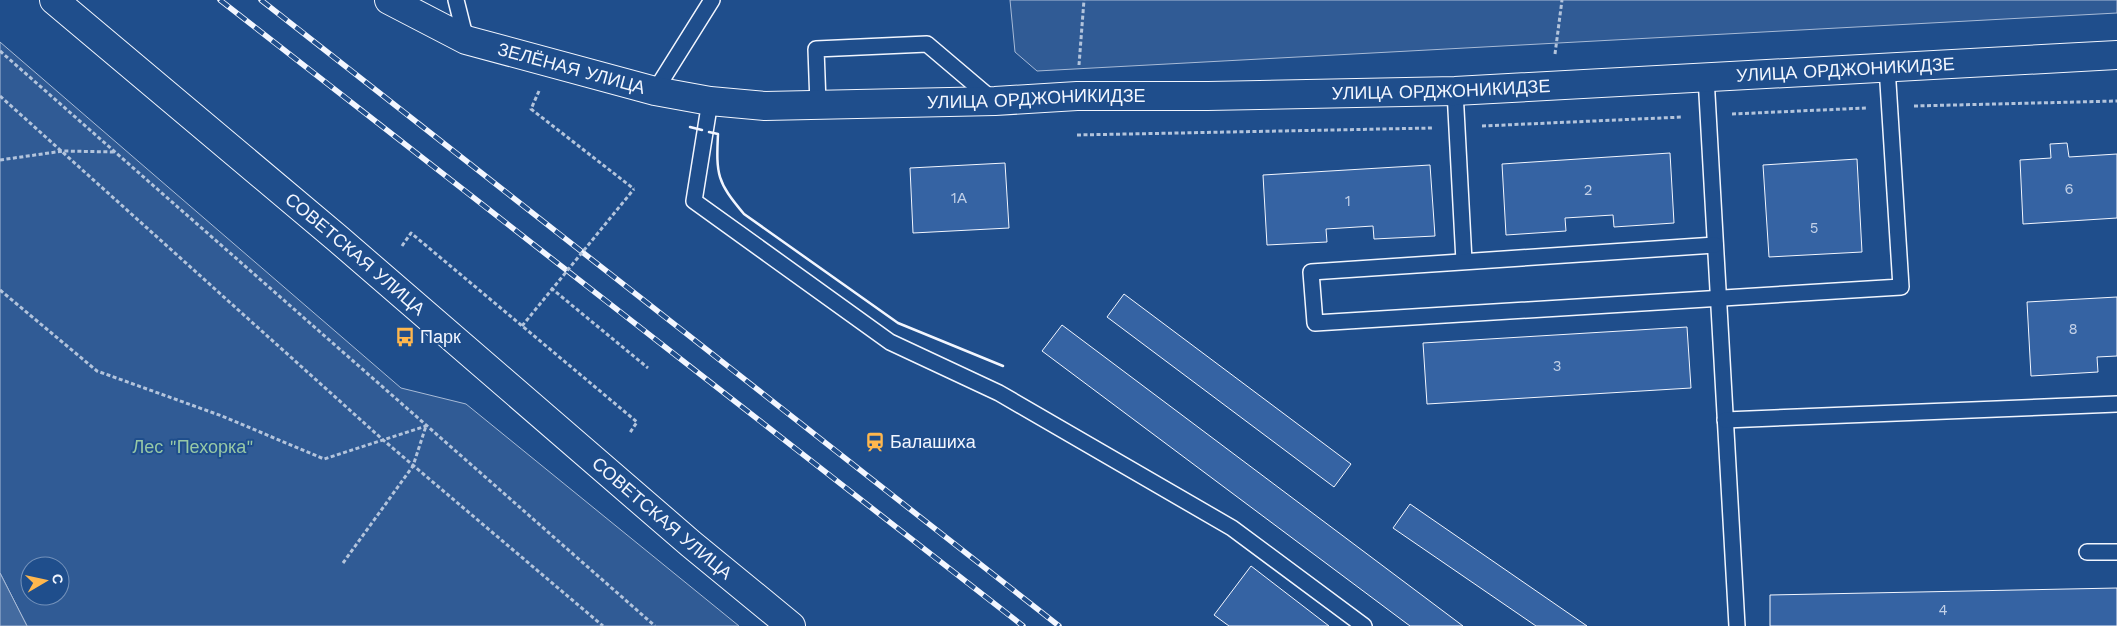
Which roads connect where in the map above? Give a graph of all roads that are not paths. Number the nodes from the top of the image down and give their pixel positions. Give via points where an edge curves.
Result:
1 (54, 0) edge
2 (389, 0) edge
3 (456, 0) edge
4 (712, 0) edge
5 (466, 40) junction
6 (2117, 55) edge
7 (1887, 67) junction
8 (1706, 76) junction
9 (655, 91) junction
10 (1455, 91) junction
11 (710, 101) junction
12 (994, 101) junction
13 (818, 104) junction
14 (765, 106) joint
15 (1715, 245) junction
16 (1464, 261) junction
17 (1718, 298) junction
18 (2117, 404) edge
19 (1725, 420) junction
20 (2087, 552) dead end
21 (2117, 552) edge
22 (791, 626) edge
23 (1364, 626) edge
24 (1737, 626) edge

1 - 22 street, СОВЕТСКАЯ УЛИЦА
2 - 5 street, ЗЕЛЁНАЯ УЛИЦА
3 - 5 lane
4 - 9 lane
5 - 9 street, ЗЕЛЁНАЯ УЛИЦА
6 - 7 street, УЛИЦА ОРДЖОНИКИДЗЕ
7 - 8 street, УЛИЦА ОРДЖОНИКИДЗЕ
7 - 17 lane via 1901,287
8 - 10 street, УЛИЦА ОРДЖОНИКИДЗЕ
8 - 15 lane
9 - 11 street, ЗЕЛЁНАЯ УЛИЦА
10 - 12 street, УЛИЦА ОРДЖОНИКИДЗЕ via 1077,96
10 - 16 lane
11 - 14 street, ЗЕЛЁНАЯ УЛИЦА
11 - 23 lane via 694,201 890,342 999,393 1232,528
12 - 13 street, УЛИЦА ОРДЖОНИКИДЗЕ
12 - 13 lane via 927,44 816,49
13 - 14 street, УЛИЦА ОРДЖОНИКИДЗЕ
15 - 16 lane
15 - 17 lane
16 - 17 lane via 1311,272 1315,323
17 - 19 lane
18 - 19 lane
19 - 24 lane
20 - 21 lane

